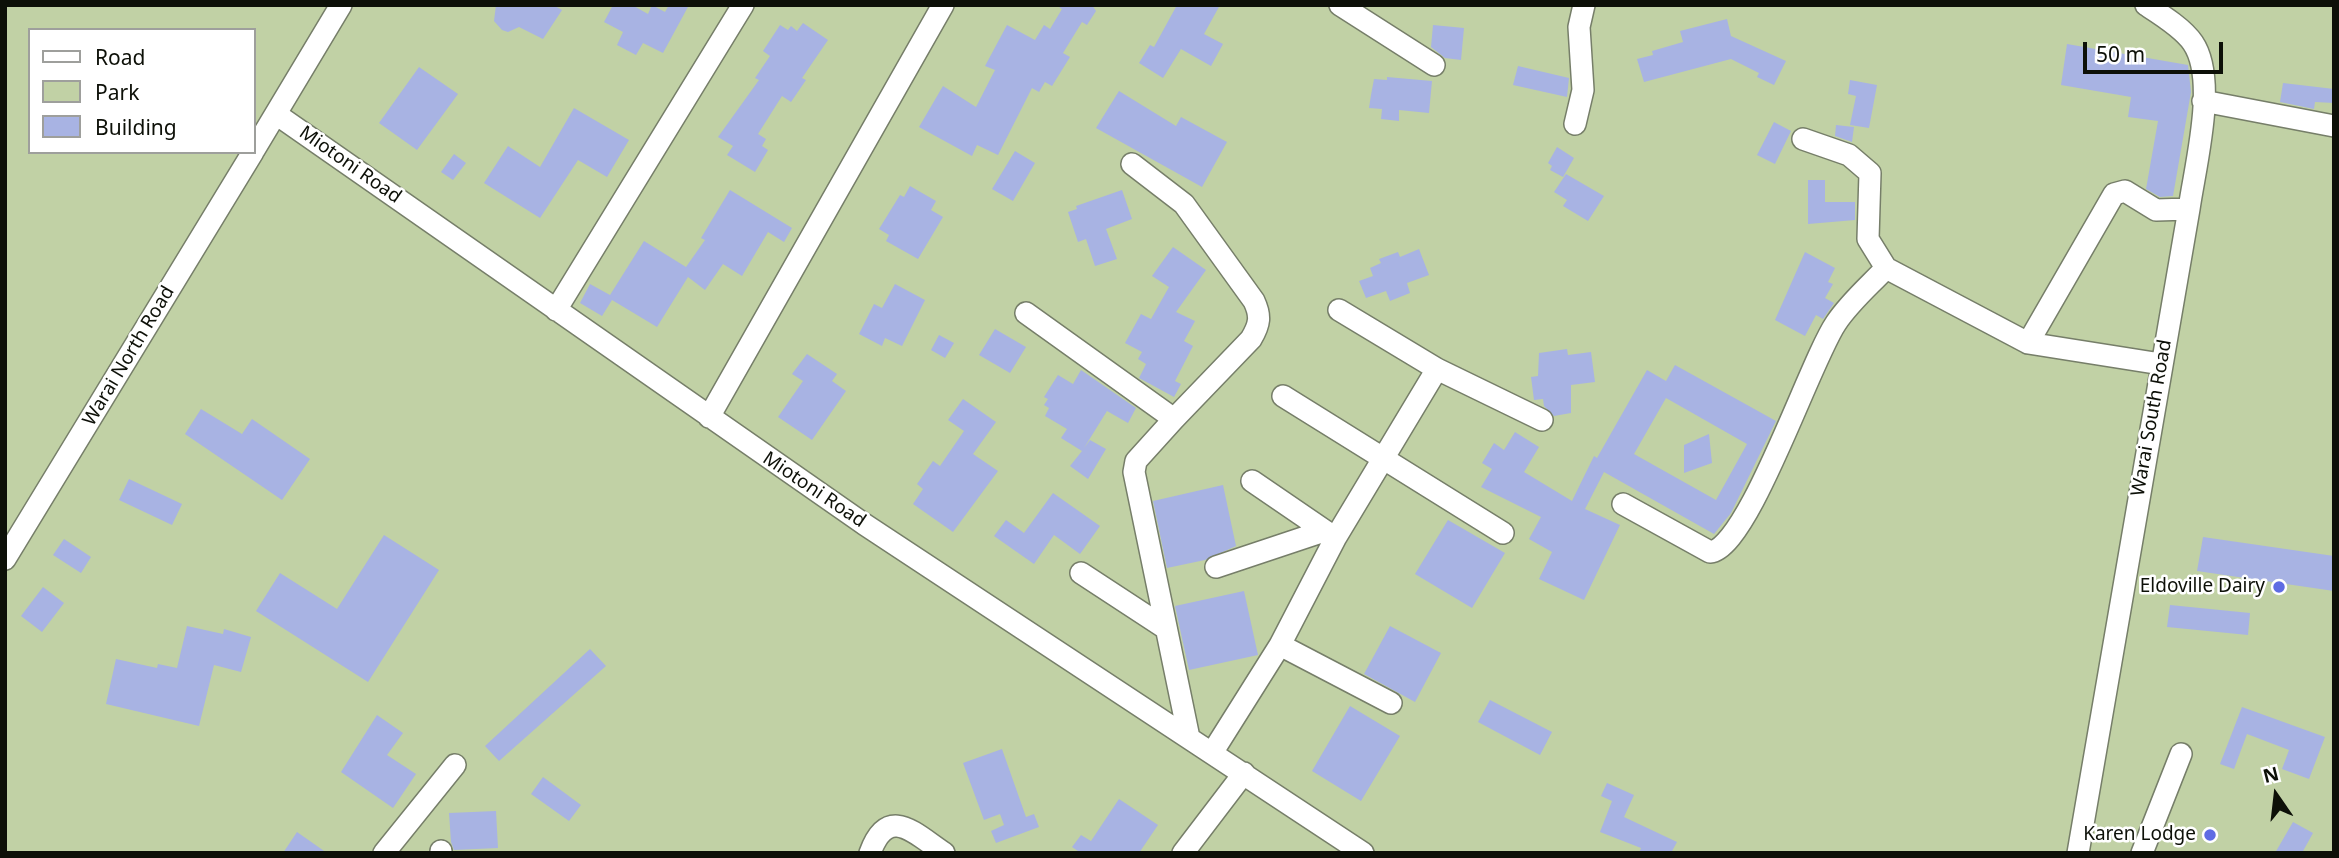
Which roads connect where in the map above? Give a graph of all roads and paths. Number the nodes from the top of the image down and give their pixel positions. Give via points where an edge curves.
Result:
1 (341, 5) edge
2 (743, 5) edge
3 (943, 5) edge
4 (1340, 5) edge
5 (1584, 5) edge
6 (2146, 5) edge
7 (1434, 65) dead end
8 (2203, 101) junction
9 (276, 114) junction
10 (1575, 124) dead end
11 (2334, 126) edge
12 (1803, 139) dead end
13 (256, 146) edge
14 (251, 154) edge
15 (1132, 164) dead end
16 (2189, 209) junction
17 (1886, 268) junction
18 (556, 310) junction
19 (1339, 310) dead end
20 (1026, 313) dead end
21 (2028, 343) junction
22 (2161, 364) junction
23 (1437, 369) junction
24 (1283, 396) dead end
25 (709, 417) junction
26 (1174, 419) junction
27 (1542, 421) dead end
28 (1384, 459) junction
29 (1252, 481) dead end
30 (1623, 504) dead end
31 (1503, 533) dead end
32 (1330, 534) junction
33 (5, 559) edge
34 (1216, 567) dead end
35 (1081, 573) dead end
36 (1165, 628) junction
37 (1280, 645) junction
38 (1391, 703) dead end
39 (1189, 738) junction
40 (1212, 753) junction
41 (2181, 754) dead end
42 (455, 765) dead end
43 (1244, 773) junction
44 (384, 853) edge
45 (870, 853) edge
46 (944, 853) edge
47 (1182, 853) edge
48 (1363, 853) edge
49 (2078, 853) edge
50 (2142, 853) edge

1 - 9 street, Warai North Road
2 - 18 street
3 - 25 street
4 - 7 street
5 - 10 street via 1579,27 1583,90
6 - 8 street, Warai South Road via 2192,41 2201,58
8 - 11 street
8 - 16 street, Warai South Road
9 - 13 street, Warai North Road
9 - 18 street, Miotoni Road
12 - 17 street via 1849,155 1870,173 1868,239
14 - 33 street, Warai North Road
15 - 26 street via 1184,204 1260,314 1251,339
16 - 21 street via 2157,210 2125,191 2114,194
16 - 22 street, Warai South Road
17 - 21 street
17 - 30 street via 1835,324 1751,507 1723,548 1710,552
18 - 25 street, Miotoni Road
19 - 23 street
20 - 26 street
21 - 22 street
22 - 49 street, Warai South Road
23 - 27 street
23 - 28 street
24 - 28 street
25 - 39 street, Miotoni Road
26 - 36 street via 1136,461 1134,472
28 - 31 street
28 - 32 street
29 - 32 street
32 - 34 street
32 - 37 street
35 - 36 street
36 - 39 street
37 - 38 street
37 - 40 street
39 - 40 street, Miotoni Road
40 - 43 street, Miotoni Road
41 - 50 street
42 - 44 street
43 - 47 street
43 - 48 street, Miotoni Road
45 - 46 street via 876,836 894,824 903,825

